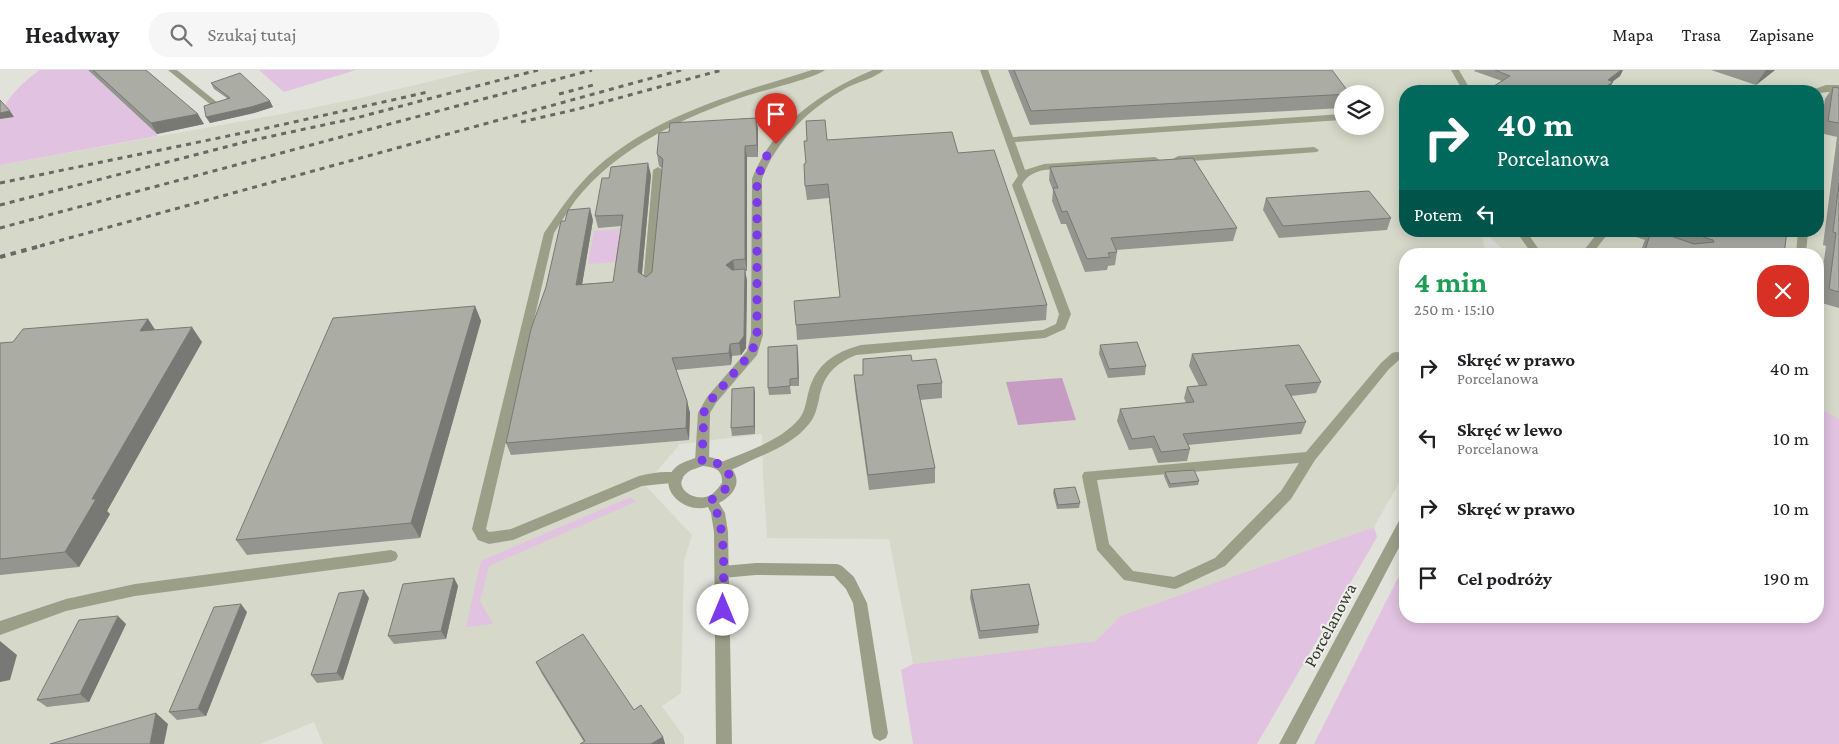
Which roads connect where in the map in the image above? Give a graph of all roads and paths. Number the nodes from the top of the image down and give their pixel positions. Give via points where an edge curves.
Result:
1 (172, 70) edge
2 (821, 70) edge
3 (880, 70) edge
4 (984, 70) edge
5 (1455, 70) edge
6 (1464, 85) edge
7 (1824, 88) edge
8 (1839, 88) edge
9 (214, 103) edge
10 (1334, 118) edge
11 (1009, 140) junction
12 (1314, 150) dead end
13 (658, 170) edge
14 (1022, 175) junction
15 (1524, 237) edge
16 (1600, 237) edge
17 (1644, 237) edge
18 (1673, 246) edge
19 (1533, 248) edge
20 (1591, 248) edge
21 (648, 284) edge
22 (1399, 356) edge
23 (702, 456) junction
24 (1310, 457) junction
25 (724, 467) junction
26 (676, 478) junction
27 (711, 500) junction
28 (1399, 534) edge
29 (392, 556) dead end
30 (722, 572) junction
31 (0, 628) edge
32 (880, 733) dead end
33 (724, 744) edge
34 (1287, 744) edge

1 - 9 street
2 - 26 street via 720,101 670,124 609,162 564,208 549,233 480,529 483,536 489,538 513,534 638,482
3 - 23 street via 825,98 766,157 757,179 752,275 757,335 752,352 704,412
4 - 11 street
5 - 6 street
7 - 8 street
10 - 11 street
11 - 14 street
12 - 14 street via 1044,167
13 - 21 street
14 - 25 street via 1017,186 1065,314 1061,326 1044,334 850,352 826,366 820,374 814,387 810,414 797,430 783,442
15 - 19 street
16 - 20 street
17 - 18 street
22 - 24 street via 1385,366
23 - 25 street
23 - 26 street
24 - 24 street via 1089,476 1102,546 1129,576 1175,583 1220,562 1286,495
25 - 27 street via 729,472 729,485
26 - 27 street via 674,488 684,500
27 - 30 street via 718,513 721,532
28 - 34 street, Porcelanowa
29 - 31 street via 135,590 66,605
30 - 32 street via 837,570 847,577 860,603
30 - 33 street

